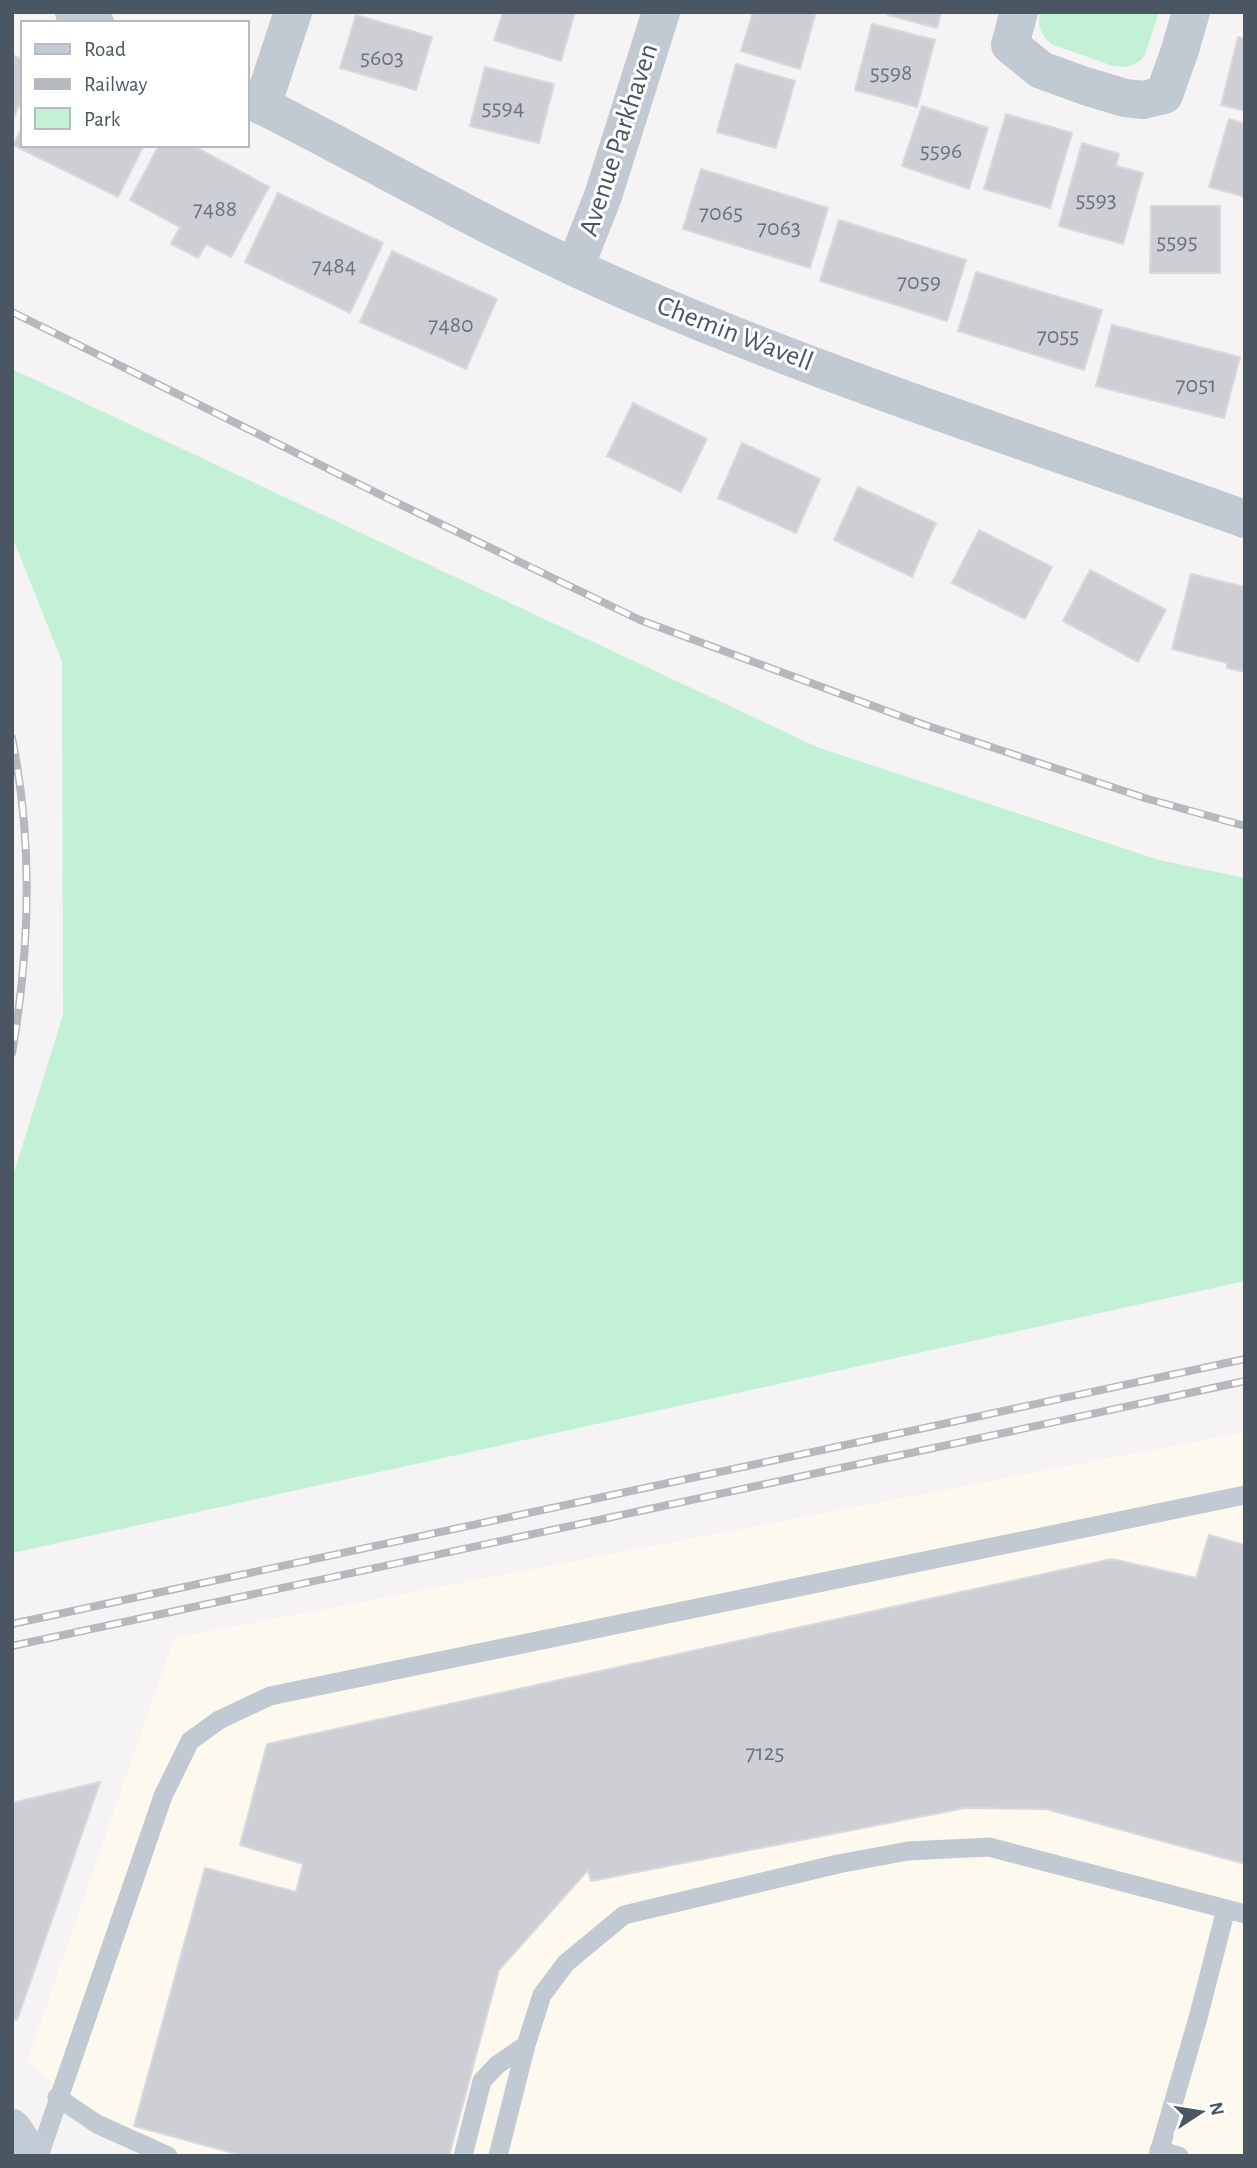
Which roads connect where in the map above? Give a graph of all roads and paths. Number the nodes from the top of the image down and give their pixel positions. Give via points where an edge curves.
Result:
1 (74, 12) edge
2 (293, 12) edge
3 (661, 12) edge
4 (1020, 12) edge
5 (1191, 12) edge
6 (91, 21) edge
7 (255, 102) edge
8 (575, 267) junction
9 (1245, 519) edge
10 (1245, 1495) edge
11 (1235, 1912) edge
12 (526, 2045) junction
13 (57, 2097) junction
14 (12, 2128) edge
15 (1159, 2153) edge
16 (32, 2156) edge
17 (39, 2156) edge
18 (168, 2156) edge
19 (463, 2156) edge
20 (498, 2156) edge
21 (1180, 2156) edge

1 - 6 street
2 - 7 street
3 - 8 street, Avenue Parkhaven via 603,196
4 - 5 street via 1010,45 1041,70 1143,100 1164,95
7 - 8 street, Chemin Wavell
8 - 9 street, Chemin Wavell via 792,358
10 - 13 lane via 270,1696 219,1720 190,1741 163,1796
11 - 12 lane via 989,1847 908,1851 838,1864 624,1915 566,1963 542,1995
11 - 15 lane
12 - 19 lane via 482,2081
12 - 20 lane
13 - 17 lane
13 - 18 lane via 97,2124
14 - 16 street
15 - 21 lane

